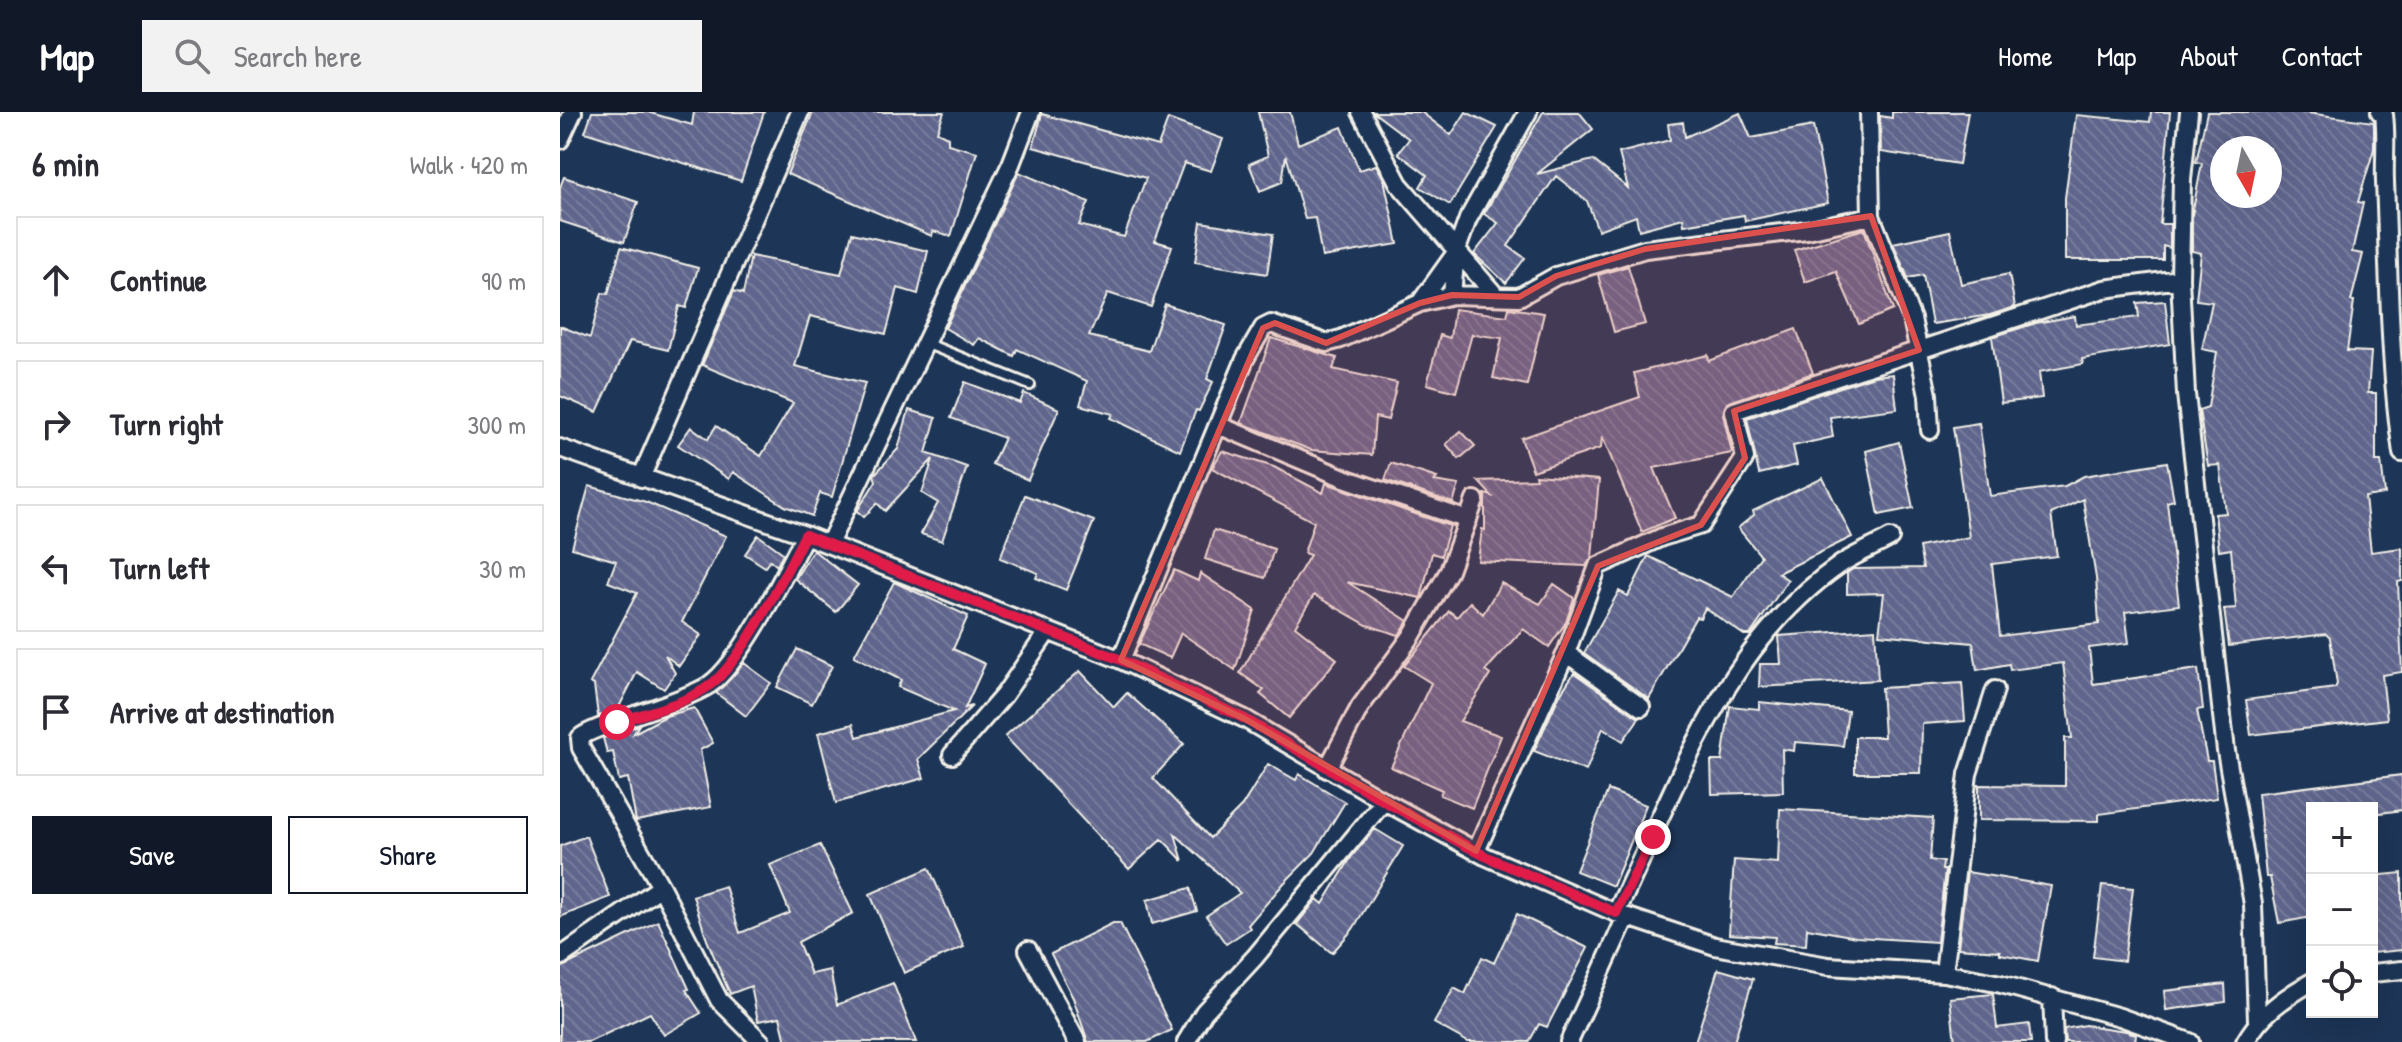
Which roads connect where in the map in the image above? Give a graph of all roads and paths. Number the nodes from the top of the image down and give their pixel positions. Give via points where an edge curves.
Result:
1 (573, 112) edge
2 (800, 112) edge
3 (1031, 112) edge
4 (1361, 112) edge
5 (1528, 112) edge
6 (1869, 112) edge
7 (2189, 112) edge
8 (2380, 112) edge
9 (560, 140) edge
10 (1871, 216) junction
11 (1456, 252) junction
12 (2180, 279) junction
13 (1452, 295) junction
14 (1496, 296) junction
15 (1420, 303) junction
16 (2396, 305) edge
17 (924, 343) junction
18 (1919, 350) junction
19 (1030, 385) dead end
20 (1218, 425) junction
21 (1930, 430) dead end
22 (560, 448) edge
23 (2402, 453) edge
24 (641, 478) junction
25 (1475, 500) dead end
26 (1468, 520) junction
27 (805, 535) junction
28 (1890, 538) dead end
29 (829, 544) junction
30 (1048, 631) junction
31 (1566, 653) junction
32 (1121, 660) junction
33 (1995, 690) dead end
34 (1641, 707) dead end
35 (952, 755) dead end
36 (1327, 769) junction
37 (1384, 801) junction
38 (1476, 851) junction
39 (661, 887) junction
40 (1621, 915) junction
41 (1028, 950) dead end
42 (560, 957) edge
43 (2402, 970) edge
44 (2378, 972) edge
45 (1944, 973) junction
46 (2306, 985) edge
47 (2052, 997) junction
48 (2257, 1020) junction
49 (761, 1042) edge
50 (1077, 1042) edge
51 (1186, 1042) edge
52 (1569, 1042) edge
53 (2054, 1042) edge
54 (2190, 1042) edge
55 (2245, 1042) edge

1 - 9 street
2 - 24 street
3 - 17 street
4 - 11 street via 1399,184
5 - 11 street via 1486,182
6 - 10 street
7 - 12 street
8 - 16 street via 2386,129
10 - 14 street via 1792,232 1645,249 1556,276 1519,297
10 - 18 street
11 - 13 street
11 - 14 street
11 - 15 street
12 - 18 street via 2104,289
12 - 48 street via 2200,532 2226,751 2253,904
13 - 14 street
13 - 15 street
15 - 20 street via 1326,343 1275,323 1263,328
16 - 23 street
17 - 19 lane
17 - 29 street
18 - 21 street
18 - 31 street via 1734,411 1745,458 1701,525 1598,566
20 - 26 street via 1344,478
20 - 32 street
22 - 24 street
24 - 27 street
25 - 26 street
26 - 36 street via 1449,571 1411,637 1360,707
27 - 29 street
27 - 39 street via 733,660 713,682 656,710 590,729 580,738
28 - 40 street via 1841,564 1790,608 1744,661 1704,721
29 - 30 street
30 - 32 street
30 - 35 street via 1004,695
31 - 34 street
31 - 38 street
32 - 36 street via 1245,719
33 - 45 street via 1968,774
36 - 37 street
37 - 38 street
37 - 51 street via 1204,1012
38 - 40 street
39 - 42 street
39 - 49 street via 719,1000
40 - 45 street via 1715,946 1770,956 1828,966
40 - 52 street
41 - 50 street
43 - 44 street
45 - 47 street
46 - 48 street
47 - 53 street
47 - 54 street
48 - 55 street

